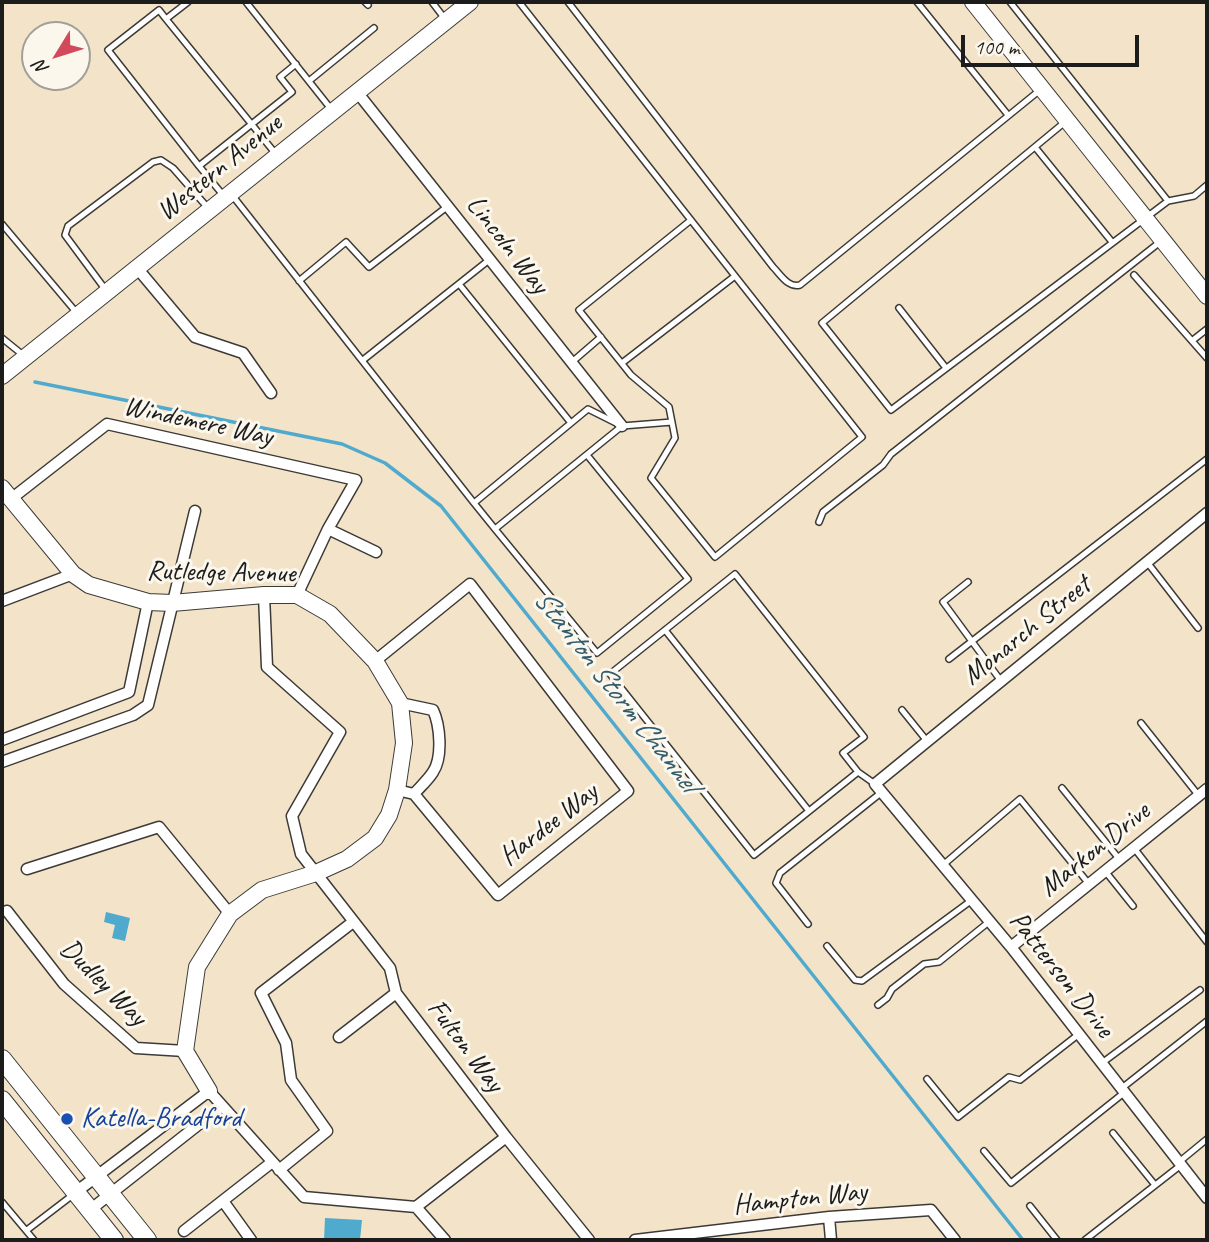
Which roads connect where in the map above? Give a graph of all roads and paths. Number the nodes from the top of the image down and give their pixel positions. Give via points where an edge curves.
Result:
1 (188, 2) edge
2 (246, 2) edge
3 (432, 2) edge
4 (470, 2) edge
5 (519, 2) edge
6 (568, 2) edge
7 (917, 2) edge
8 (973, 2) edge
9 (1010, 2) edge
10 (166, 19) junction
11 (446, 21) junction
12 (374, 28) dead end
13 (296, 64) junction
14 (309, 81) junction
15 (1042, 88) junction
16 (357, 92) junction
17 (332, 112) junction
18 (1008, 115) junction
19 (1068, 120) junction
20 (251, 124) junction
21 (1035, 147) junction
22 (277, 156) junction
23 (199, 166) junction
24 (1207, 185) edge
25 (228, 195) junction
26 (1168, 201) junction
27 (447, 206) junction
28 (209, 210) junction
29 (1145, 218) junction
30 (691, 220) junction
31 (2, 224) edge
32 (1163, 240) junction
33 (1112, 242) junction
34 (490, 260) junction
35 (137, 268) junction
36 (1134, 275) dead end
37 (735, 276) junction
38 (299, 281) junction
39 (459, 284) junction
40 (107, 292) junction
41 (1207, 296) edge
42 (899, 309) dead end
43 (78, 315) junction
44 (1207, 329) edge
45 (601, 337) junction
46 (2, 338) edge
47 (1193, 340) junction
48 (25, 357) junction
49 (1207, 358) edge
50 (363, 360) junction
51 (571, 362) junction
52 (622, 363) junction
53 (946, 368) junction
54 (2, 376) edge
55 (271, 393) dead end
56 (672, 422) junction
57 (571, 423) junction
58 (622, 426) junction
59 (587, 455) junction
60 (1207, 459) edge
61 (7, 494) edge
62 (474, 503) junction
63 (195, 511) dead end
64 (1207, 513) edge
65 (819, 522) dead end
66 (328, 529) junction
67 (495, 529) junction
68 (376, 552) dead end
69 (1147, 562) junction
70 (73, 574) junction
71 (968, 582) dead end
72 (264, 595) junction
73 (297, 595) junction
74 (2, 601) edge
75 (148, 601) junction
76 (172, 603) junction
77 (1198, 628) dead end
78 (665, 630) junction
79 (971, 642) junction
80 (948, 659) dead end
81 (375, 661) junction
82 (1001, 681) junction
83 (400, 703) junction
84 (902, 710) dead end
85 (1141, 723) dead end
86 (2, 740) edge
87 (927, 741) junction
88 (2, 762) edge
89 (858, 772) junction
90 (879, 788) junction
91 (1062, 788) dead end
92 (397, 790) junction
93 (1203, 793) edge
94 (414, 794) junction
95 (809, 811) junction
96 (1134, 848) junction
97 (1120, 860) junction
98 (943, 865) junction
99 (27, 869) dead end
100 (1105, 871) junction
101 (316, 873) junction
102 (1089, 884) junction
103 (972, 900) junction
104 (1133, 906) dead end
105 (8, 911) dead end
106 (230, 914) junction
107 (990, 921) junction
108 (353, 922) junction
109 (808, 924) dead end
110 (1207, 942) edge
111 (827, 946) dead end
112 (1011, 947) junction
113 (1200, 990) dead end
114 (396, 993) junction
115 (878, 1006) dead end
116 (1207, 1021) edge
117 (1079, 1034) junction
118 (339, 1037) dead end
119 (185, 1051) junction
120 (2, 1059) edge
121 (1102, 1063) junction
122 (927, 1079) dead end
123 (1123, 1090) junction
124 (209, 1091) junction
125 (2, 1100) edge
126 (222, 1106) junction
127 (1113, 1133) dead end
128 (506, 1137) junction
129 (1207, 1139) edge
130 (984, 1151) dead end
131 (1180, 1163) junction
132 (275, 1167) junction
133 (97, 1177) junction
134 (1155, 1185) junction
135 (76, 1192) junction
136 (110, 1194) junction
137 (1206, 1195) edge
138 (223, 1201) junction
139 (2, 1202) edge
140 (1030, 1206) dead end
141 (416, 1207) junction
142 (90, 1210) junction
143 (829, 1217) junction
144 (27, 1230) junction
145 (184, 1231) dead end
146 (34, 1240) edge
147 (114, 1240) edge
148 (147, 1240) edge
149 (251, 1240) edge
150 (445, 1240) edge
151 (589, 1240) edge
152 (635, 1240) edge
153 (831, 1240) edge
154 (955, 1240) edge
155 (1057, 1240) edge
156 (1085, 1240) edge

1 - 10 lane
2 - 13 lane
3 - 11 lane
4 - 11 street, Western Avenue
5 - 30 lane
6 - 18 lane via 773,267 794,286
7 - 18 lane
8 - 15 street
9 - 26 lane
10 - 20 lane
10 - 23 lane via 159,10 108,50
11 - 16 street, Western Avenue
12 - 14 lane
13 - 14 lane
13 - 20 lane via 280,77 292,92
14 - 17 lane
15 - 18 lane
15 - 19 street
16 - 17 street, Western Avenue
16 - 27 street, Lincoln Way
17 - 22 street, Western Avenue
19 - 21 lane
19 - 29 street
20 - 22 lane
20 - 23 lane
21 - 33 lane
21 - 53 lane via 822,323 891,410
22 - 25 street, Western Avenue
23 - 25 lane
24 - 26 lane via 1194,196
25 - 28 street, Western Avenue
25 - 38 lane
26 - 29 lane
27 - 34 street, Lincoln Way
27 - 38 lane via 369,267 346,242
28 - 35 street, Western Avenue
28 - 40 lane via 161,160 68,226 65,235
29 - 32 street
29 - 33 lane
30 - 37 lane
30 - 45 lane via 579,310
31 - 43 lane
32 - 41 street
32 - 65 lane via 891,454 823,512
33 - 53 lane
34 - 39 lane
34 - 51 street, Lincoln Way
35 - 40 street, Western Avenue
35 - 55 street via 195,337 243,353
36 - 47 lane
37 - 52 lane
37 - 56 lane via 862,437 715,557 651,478 676,438
38 - 50 lane
39 - 50 lane
39 - 57 lane
40 - 43 street, Western Avenue
42 - 53 lane
43 - 48 street, Western Avenue
44 - 47 lane
45 - 51 lane
45 - 52 lane
46 - 48 lane
47 - 49 lane
48 - 54 street, Western Avenue
50 - 62 lane
51 - 58 street, Lincoln Way
52 - 56 lane via 669,407
56 - 58 lane
57 - 58 lane via 588,410
57 - 62 lane
58 - 59 lane
59 - 67 lane
59 - 67 lane via 688,579 597,653
60 - 79 lane
61 - 66 street, Windemere Way via 107,424 356,480
61 - 70 street, Rutledge Avenue
62 - 67 lane
63 - 76 street
64 - 69 street, Monarch Street
66 - 68 street
66 - 73 street
69 - 77 lane
69 - 82 street, Monarch Street
70 - 74 street
70 - 75 street, Rutledge Avenue via 89,585
71 - 79 lane via 943,602
72 - 73 street, Rutledge Avenue
72 - 76 street, Rutledge Avenue
72 - 101 street, Fulton Way via 267,667 340,732 292,816 301,854
73 - 81 street, Rutledge Avenue via 330,614
75 - 76 street, Rutledge Avenue
75 - 86 street via 129,692
76 - 88 street via 145,709
78 - 89 lane via 735,574 864,737 843,754
78 - 95 lane
78 - 95 lane via 610,674 754,855
79 - 80 lane
79 - 82 lane
81 - 83 street, Rutledge Avenue
81 - 94 street, Hardee Way via 470,584 628,791 498,895
82 - 87 street, Monarch Street
83 - 92 street, Rutledge Avenue via 404,743
83 - 94 street via 433,710 438,732 437,765
84 - 87 lane
85 - 93 lane
87 - 90 street, Monarch Street
89 - 90 lane
89 - 95 lane
90 - 98 street, Patterson Drive
90 - 109 lane via 780,873 776,883
91 - 97 lane
92 - 94 street
92 - 101 street, Rutledge Avenue via 375,838 347,859
93 - 96 street, Markon Drive
96 - 97 street, Markon Drive
96 - 110 lane
97 - 100 street, Markon Drive
98 - 102 lane via 1020,799
98 - 103 street, Patterson Drive
99 - 106 street via 159,827
100 - 102 street, Markon Drive
100 - 104 lane
101 - 106 street, Rutledge Avenue via 262,890
101 - 108 street, Fulton Way
102 - 112 street, Markon Drive
103 - 107 street, Patterson Drive
103 - 111 lane via 862,981 855,980
105 - 119 street, Dudley Way via 64,984 136,1048
106 - 119 street, Rutledge Avenue via 197,967
107 - 112 street, Patterson Drive
107 - 115 lane via 939,962 923,964
108 - 114 street, Fulton Way via 390,968
108 - 132 street via 261,993 286,1043 291,1080 327,1130
112 - 117 street, Patterson Drive
113 - 121 lane
114 - 118 street
114 - 128 street, Fulton Way
116 - 123 lane
117 - 121 street, Patterson Drive
117 - 122 lane via 1020,1080 1009,1077 958,1117
119 - 124 street
120 - 133 main road
121 - 123 street, Patterson Drive
123 - 130 lane via 1011,1183
123 - 131 street, Patterson Drive
124 - 126 street
124 - 133 street
125 - 135 main road
126 - 132 street
126 - 136 street
127 - 134 lane
128 - 141 street
128 - 151 street, Fulton Way
129 - 131 lane
131 - 134 lane
131 - 137 street, Patterson Drive
132 - 138 street
132 - 141 street via 304,1197
133 - 135 street
133 - 136 main road
134 - 156 lane
135 - 142 main road
135 - 144 lane
136 - 142 street
136 - 148 main road
138 - 145 street
138 - 149 street
139 - 144 lane
140 - 155 lane
141 - 150 street
142 - 147 main road
143 - 152 street, Hampton Way
143 - 153 street
143 - 154 street, Hampton Way via 931,1210
144 - 146 lane

